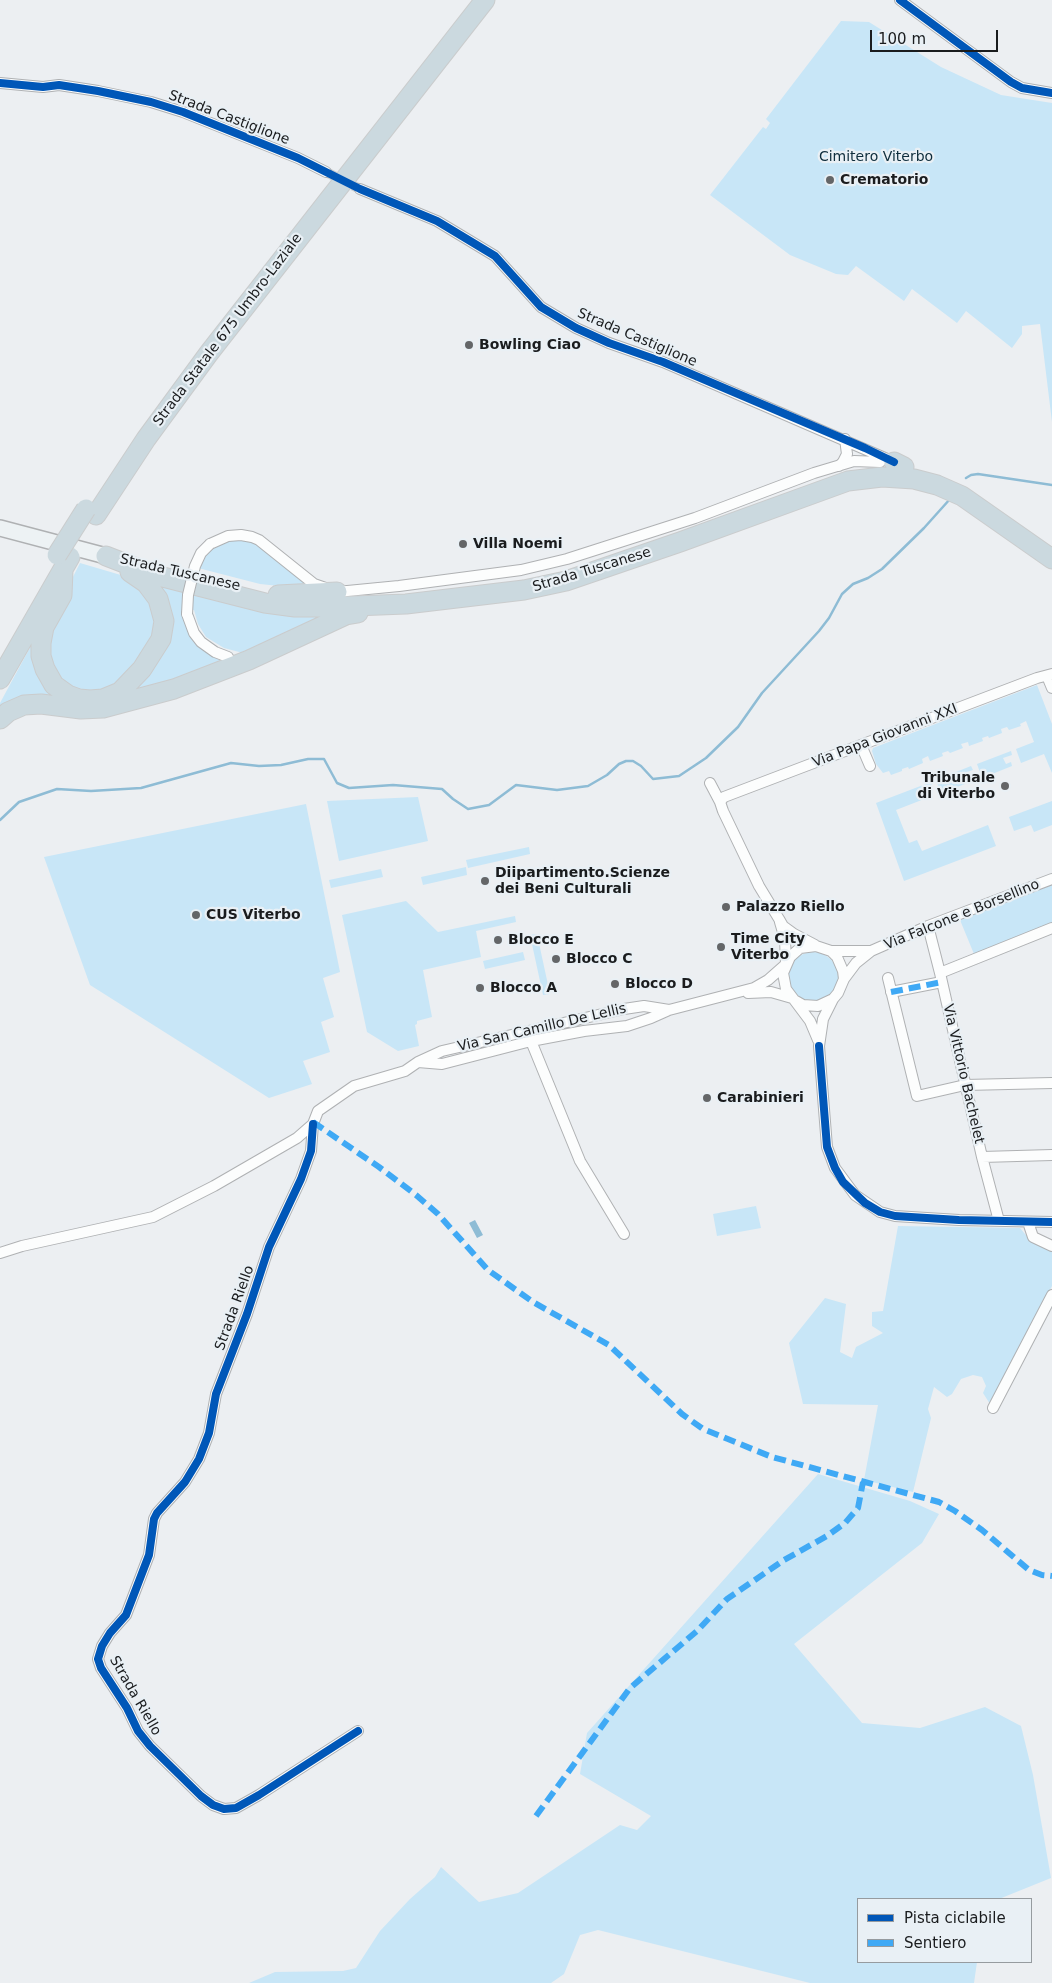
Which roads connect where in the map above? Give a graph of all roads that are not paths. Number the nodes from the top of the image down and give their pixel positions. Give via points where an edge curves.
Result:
1 (470, 0) edge
2 (485, 0) edge
3 (900, 0) edge
4 (0, 83) edge
5 (1052, 92) edge
6 (326, 172) tunnel mouth
7 (360, 189) tunnel mouth
8 (845, 439) junction
9 (893, 464) junction
10 (839, 466) junction
11 (91, 512) junction
12 (0, 528) edge
13 (1029, 529) junction
14 (1052, 542) edge
15 (1052, 546) edge
16 (106, 556) junction
17 (1052, 558) edge
18 (63, 561) junction
19 (337, 592) junction
20 (278, 594) junction
21 (395, 604) junction
22 (0, 655) edge
23 (228, 657) joint
24 (249, 660) junction
25 (1050, 675) edge
26 (0, 679) edge
27 (1052, 688) edge
28 (0, 719) edge
29 (861, 745) junction
30 (870, 766) dead end
31 (710, 783) dead end
32 (720, 802) junction
33 (1052, 880) edge
34 (779, 919) junction
35 (928, 926) junction
36 (1052, 928) edge
37 (816, 946) junction
38 (831, 951) junction
39 (871, 951) junction
40 (785, 964) junction
41 (941, 977) junction
42 (888, 978) dead end
43 (844, 979) junction
44 (892, 992) junction
45 (737, 993) junction
46 (794, 999) junction
47 (833, 999) junction
48 (669, 1010) junction
49 (531, 1041) junction
50 (819, 1046) junction
51 (418, 1062) junction
52 (1052, 1082) edge
53 (965, 1085) junction
54 (313, 1123) junction
55 (1052, 1155) edge
56 (982, 1158) junction
57 (999, 1221) junction
58 (1028, 1222) junction
59 (1052, 1222) edge
60 (624, 1234) dead end
61 (1052, 1246) edge
62 (0, 1253) edge
63 (1052, 1295) edge
64 (993, 1408) dead end
65 (358, 1731) dead end

1 - 11 highway, Strada Statale 675 Umbro-Laziale via 201,345 142,426
2 - 11 highway, Strada Statale 675 Umbro-Laziale via 209,353
3 - 5 street via 1011,82 1022,88
4 - 6 street, Strada Castiglione via 60,85 151,102 298,158
7 - 8 street, Strada Castiglione via 437,221 495,256 541,307 576,328
8 - 9 street, Strada Castiglione
8 - 10 street via 847,454
9 - 10 street, Strada Tuscanese via 864,460
9 - 13 highway, Strada Tuscanese via 966,487
9 - 20 highway, Strada Tuscanese via 819,480 696,527 557,572 373,596 326,598
10 - 19 street, Strada Tuscanese via 650,533 551,563 512,571
11 - 18 highway, Strada Statale 675 Umbro-Laziale, bridge
12 - 16 main road, Strada Tuscanese
13 - 14 highway
13 - 15 highway
16 - 18 highway via 151,588 160,605 164,626 159,645 142,668 120,692 103,699 79,699 68,695 54,685 41,656 44,627 62,595
16 - 20 highway, Strada Tuscanese via 150,563 250,590
16 - 21 highway, Strada Tuscanese via 155,575 265,603 303,607
17 - 21 highway, Strada Tuscanese via 962,496 914,479 882,477 848,482 566,581 524,590
18 - 22 highway, Strada Statale 675 Umbro-Laziale
18 - 26 highway, Strada Statale 675 Umbro-Laziale
19 - 20 highway
19 - 23 street, bridge via 314,584 260,540 241,535 228,536 210,544 195,566 187,614 201,642
21 - 24 highway via 374,612 346,615
23 - 24 highway
24 - 28 highway via 134,701 82,709 24,705
25 - 27 street
25 - 29 street, Via Papa Giovanni XXI
29 - 30 street
29 - 32 street, Via Papa Giovanni XXI via 724,797
31 - 32 street
32 - 34 street
33 - 35 street, Via Falcone e Borsellino
34 - 37 street via 783,926
34 - 40 street via 785,939
35 - 39 street, Via Falcone e Borsellino
35 - 41 street, Via Vittorio Bachelet
36 - 41 street
37 - 38 street
37 - 40 street via 796,951
38 - 39 street, Via Falcone e Borsellino
38 - 43 street via 841,963
39 - 43 street, Via Falcone e Borsellino
40 - 45 street, Via San Camillo De Lellis via 768,980
40 - 46 street via 783,981
41 - 44 street
41 - 53 street, Via Vittorio Bachelet
42 - 44 street
43 - 47 street
44 - 53 street via 917,1096
45 - 46 street, Via San Camillo De Lellis via 763,992
45 - 48 street, Via San Camillo De Lellis
46 - 47 street via 810,1006
46 - 50 street via 810,1021
47 - 50 street via 823,1019
48 - 49 street, Via San Camillo De Lellis via 627,1026
48 - 51 street, Via San Camillo De Lellis via 644,1006 624,1009 442,1050
49 - 51 street, Via San Camillo De Lellis via 442,1064
49 - 60 street via 580,1161
50 - 57 street via 827,1147 835,1168 855,1195 880,1212 895,1216
51 - 54 street, Via San Camillo De Lellis via 405,1071 354,1086 318,1111
52 - 53 street
53 - 56 street, Via Vittorio Bachelet
54 - 62 street via 297,1138 153,1217
54 - 65 street, Strada Riello via 312,1151 269,1247 216,1394 209,1433 199,1459 185,1482 157,1513 149,1555 126,1615 110,1633 98,1659 138,1731 150,1746 201,1796 224,1809 236,1808 259,1795
55 - 56 street
56 - 57 street, Via Vittorio Bachelet
57 - 58 street
58 - 59 street
58 - 61 street via 1033,1238
63 - 64 street

